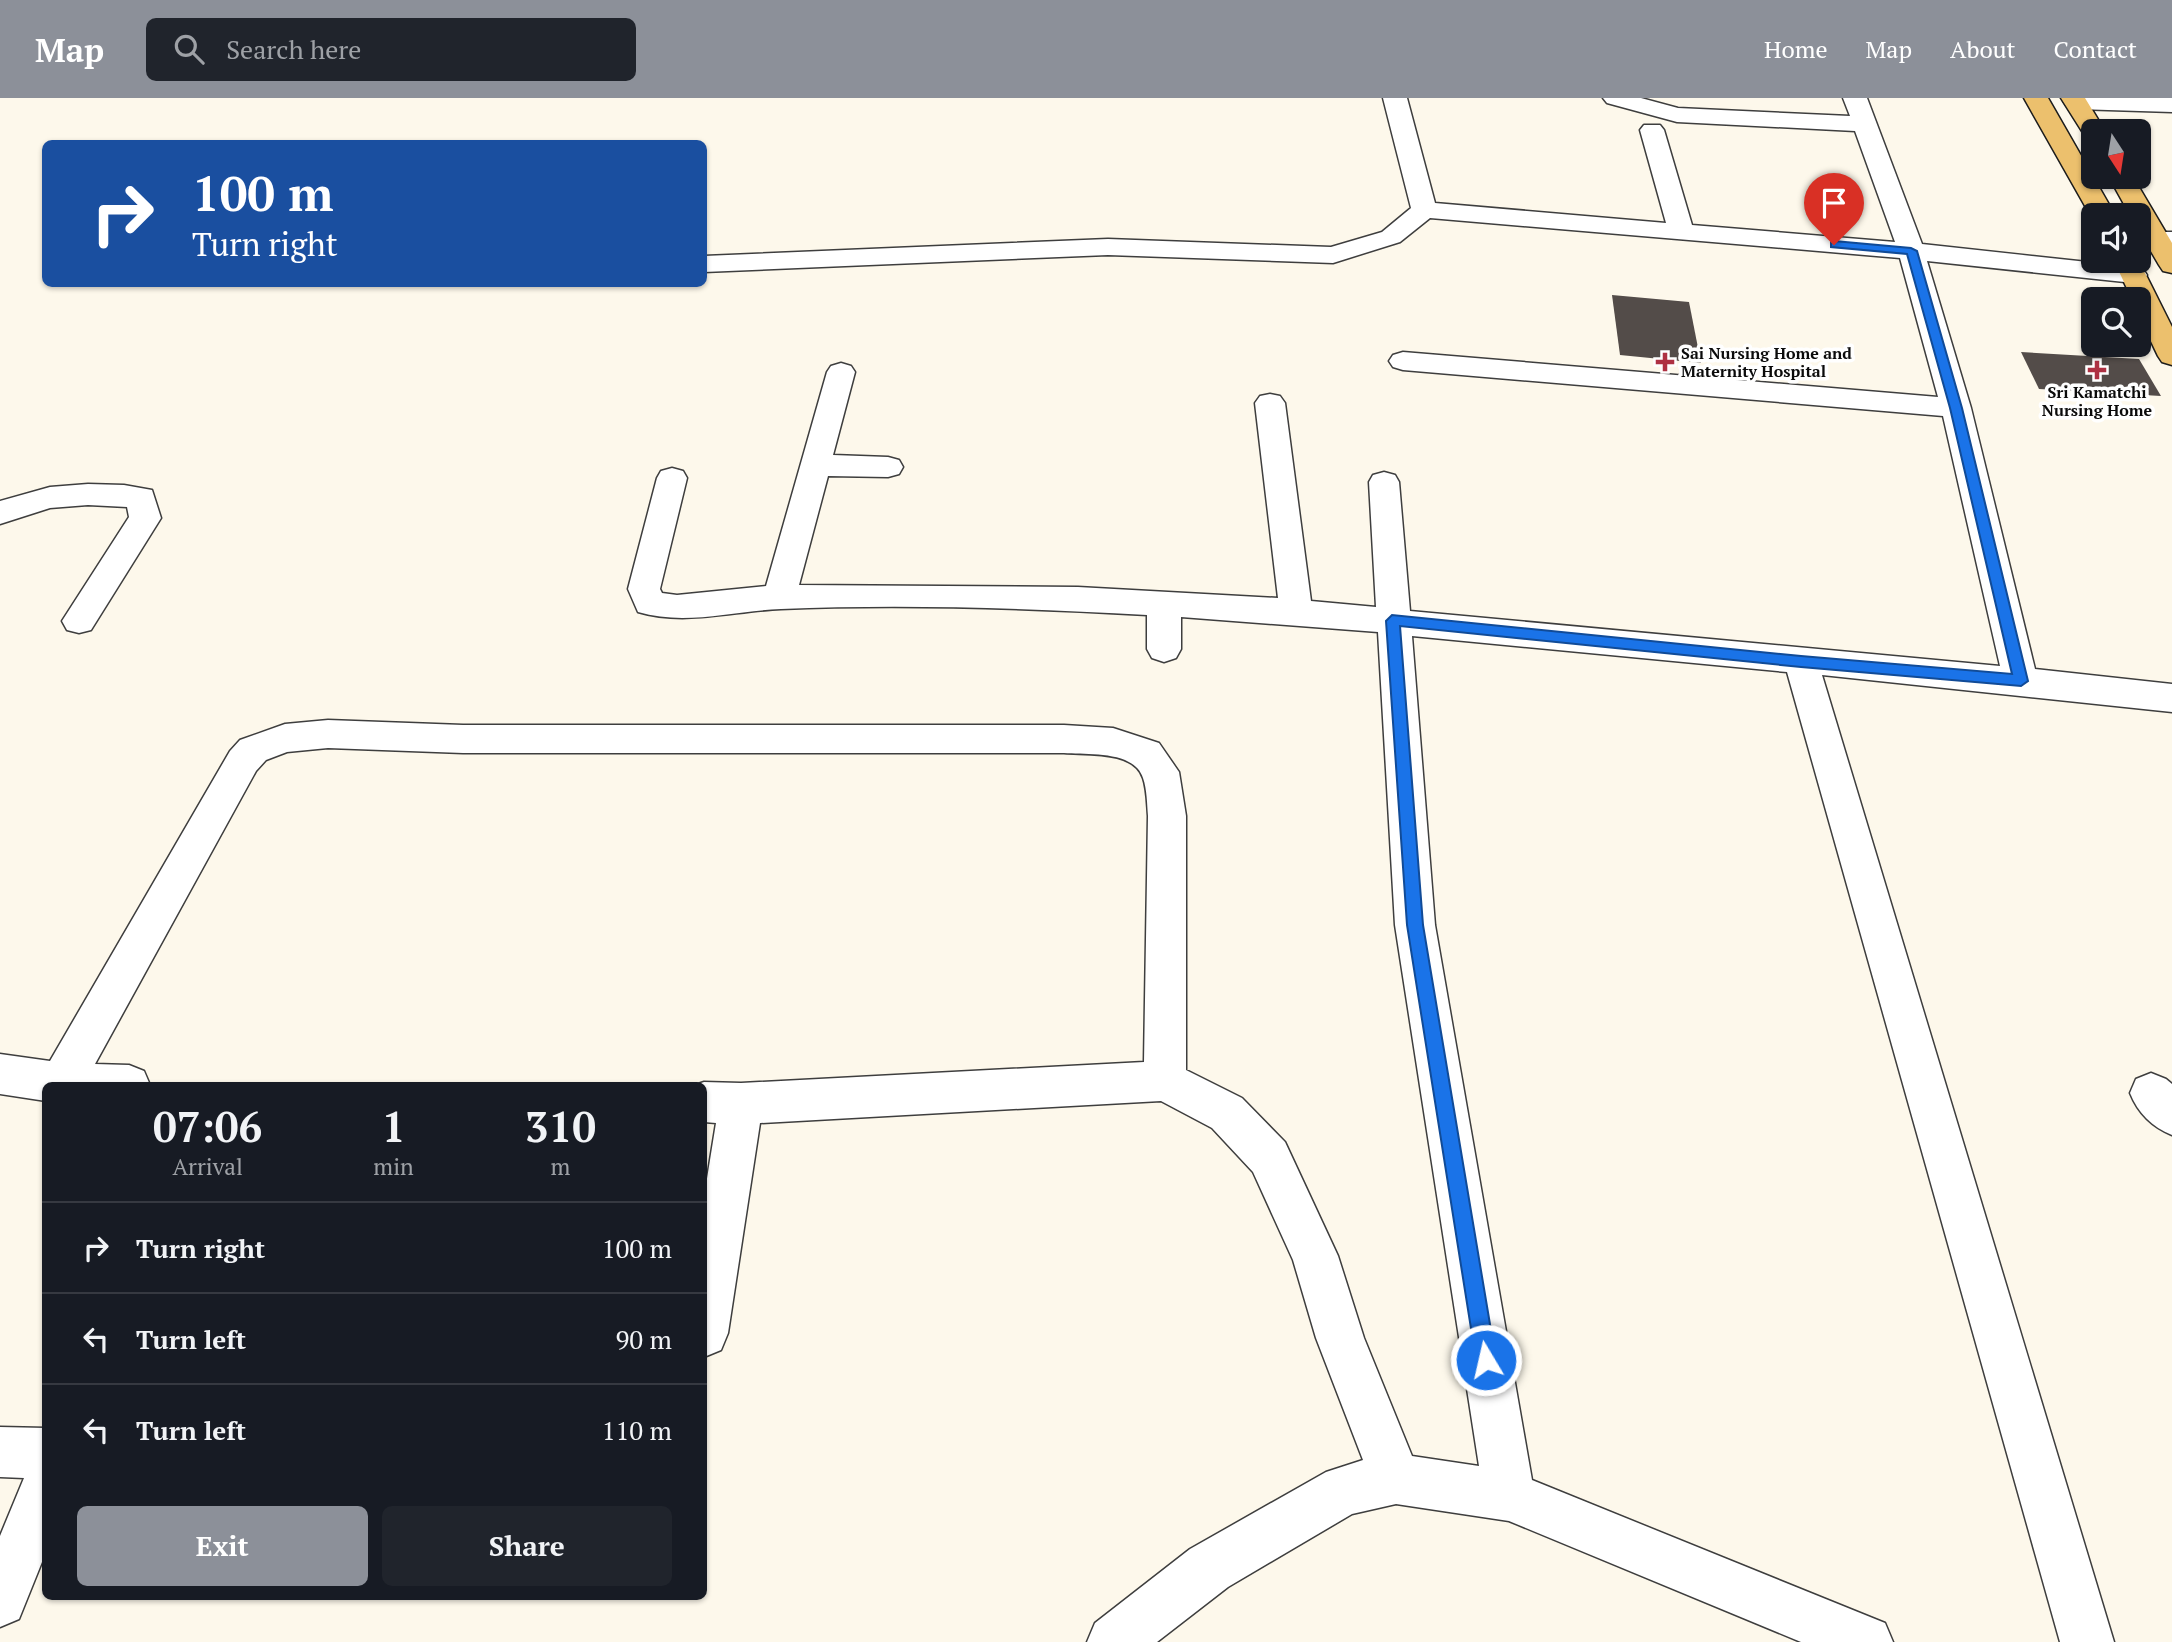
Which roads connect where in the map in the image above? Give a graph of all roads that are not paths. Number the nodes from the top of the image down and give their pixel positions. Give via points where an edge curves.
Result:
1 (1395, 98) edge
2 (1615, 98) edge
3 (2036, 98) edge
4 (2074, 100) edge
5 (2172, 105) edge
6 (1859, 111) edge
7 (2086, 119) edge
8 (1652, 130) dead end
9 (2128, 189) edge
10 (2095, 203) edge
11 (1424, 210) junction
12 (1681, 232) junction
13 (2156, 240) edge
14 (1911, 251) junction
15 (707, 264) edge
16 (2081, 264) edge
17 (2172, 265) edge
18 (2132, 273) edge
19 (2172, 356) edge
20 (1403, 361) dead end
21 (841, 372) dead end
22 (1270, 404) dead end
23 (1956, 408) junction
24 (816, 465) junction
25 (888, 467) dead end
26 (672, 478) dead end
27 (1384, 482) dead end
28 (0, 513) edge
29 (779, 597) junction
30 (1164, 604) junction
31 (1296, 612) junction
32 (79, 621) dead end
33 (1392, 621) junction
34 (1164, 649) dead end
35 (1801, 662) junction
36 (2021, 681) junction
37 (2172, 698) edge
38 (0, 1074) edge
39 (1165, 1081) junction
40 (54, 1082) edge
41 (62, 1082) edge
42 (722, 1103) edge
43 (707, 1295) edge
44 (0, 1452) edge
45 (42, 1453) edge
46 (1396, 1479) junction
47 (1509, 1496) junction
48 (42, 1497) edge
49 (0, 1600) edge
50 (1114, 1642) edge
51 (1866, 1642) edge
52 (2087, 1642) edge

1 - 11 street
2 - 6 street via 1677,115
3 - 10 main road
4 - 5 street
4 - 7 main road
6 - 14 street
8 - 12 street
9 - 13 main road
11 - 12 street
11 - 15 street via 1391,237 1333,255 1108,247
12 - 14 street
13 - 17 main road
14 - 16 street
14 - 23 street
18 - 19 main road
20 - 23 street
21 - 24 street
22 - 31 street
23 - 36 street
24 - 25 street
24 - 29 street
26 - 29 street via 644,589 650,603 677,607
27 - 33 street
28 - 32 street via 41,498 141,498 145,518
29 - 30 street
30 - 31 street
30 - 34 street
31 - 33 street
33 - 35 street
33 - 47 street via 1415,925
35 - 36 street
35 - 52 street
36 - 37 street
38 - 40 street
39 - 41 street via 1167,816 1161,772 1146,753 1113,742 1064,739 463,739 328,734 285,738 253,750 243,761
39 - 42 street
39 - 46 street via 1227,1113 1269,1157 1315,1256 1340,1338
42 - 43 street
44 - 45 street
46 - 47 street
46 - 50 street via 1344,1490 1209,1568
47 - 51 street
48 - 49 street

